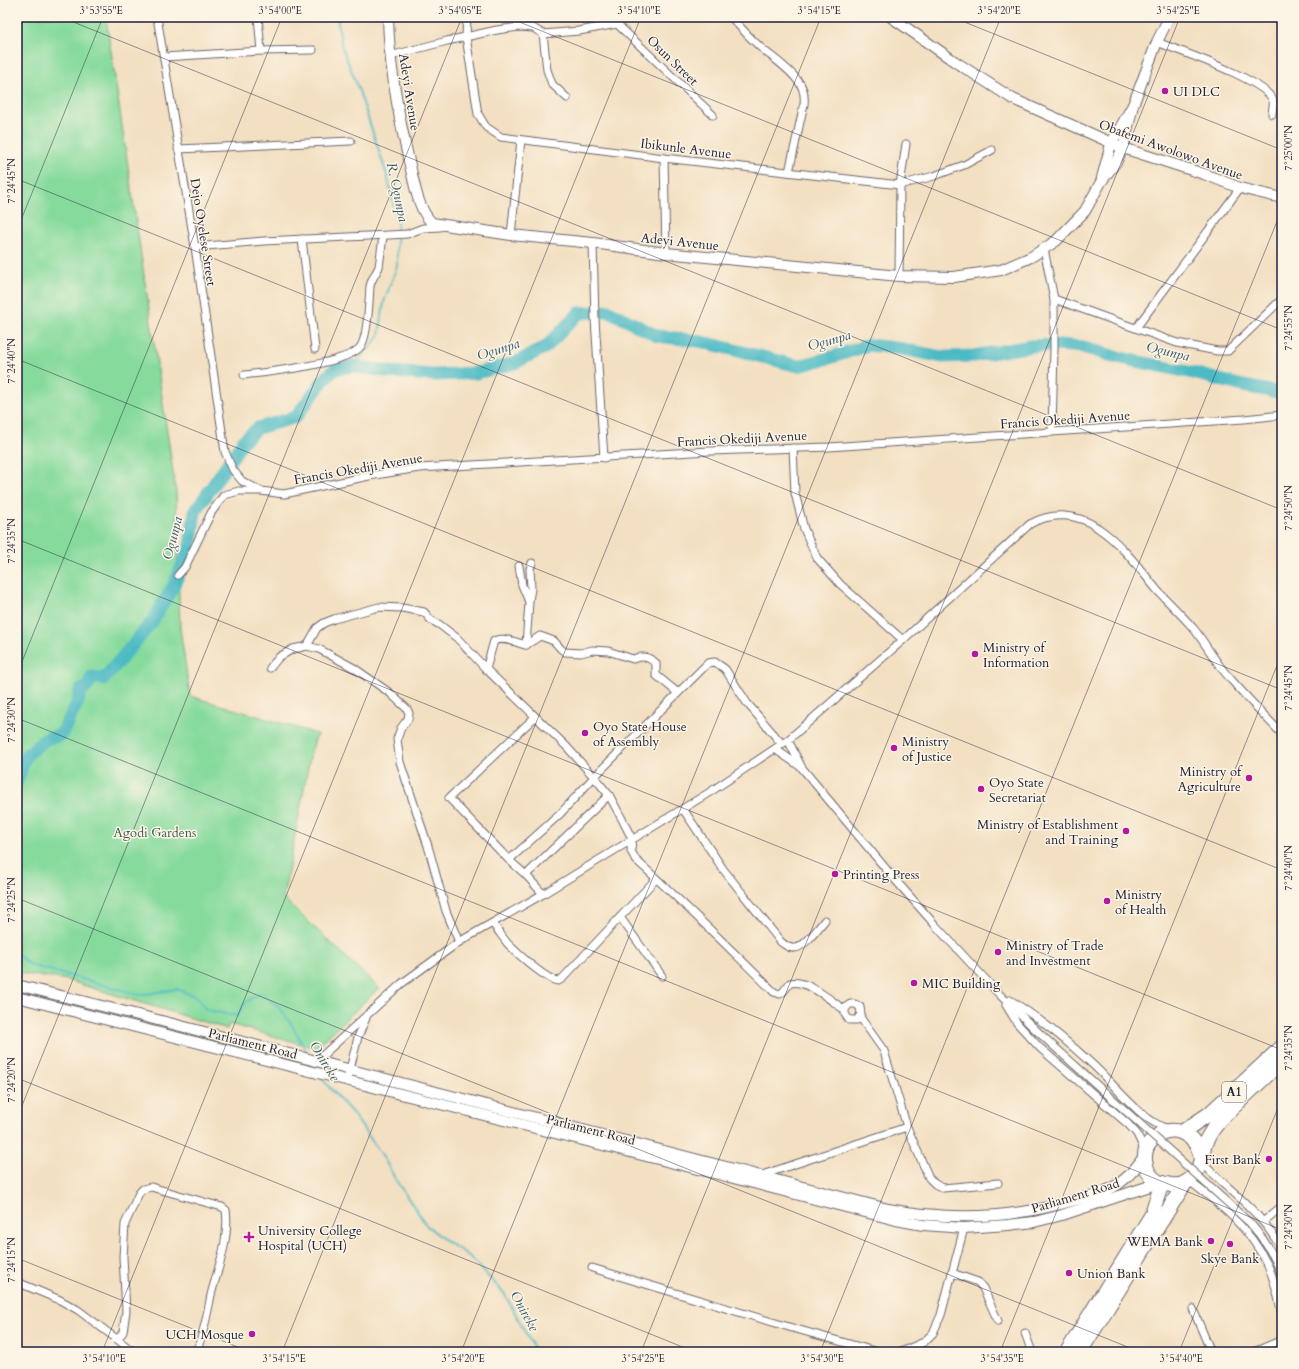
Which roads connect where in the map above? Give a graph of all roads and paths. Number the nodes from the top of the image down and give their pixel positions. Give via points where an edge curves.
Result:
1 (157, 17) edge
2 (258, 17) edge
3 (388, 17) edge
4 (467, 17) edge
5 (625, 17) edge
6 (730, 17) edge
7 (891, 17) edge
8 (1169, 17) edge
9 (617, 24) junction
10 (543, 34) junction
11 (466, 37) junction
12 (1157, 42) junction
13 (313, 50) dead end
14 (261, 51) junction
15 (390, 56) junction
16 (164, 57) junction
17 (567, 98) dead end
18 (1133, 105) junction
19 (1272, 114) dead end
20 (713, 115) dead end
21 (521, 140) junction
22 (351, 141) dead end
23 (906, 144) dead end
24 (1111, 144) junction
25 (1123, 148) junction
26 (178, 149) junction
27 (992, 150) dead end
28 (664, 158) junction
29 (789, 172) junction
30 (1101, 182) junction
31 (900, 185) junction
32 (1240, 188) junction
33 (1282, 198) edge
34 (449, 226) junction
35 (386, 235) junction
36 (512, 235) junction
37 (302, 240) junction
38 (593, 244) junction
39 (196, 247) junction
40 (1044, 249) junction
41 (666, 253) junction
42 (900, 276) junction
43 (1054, 299) junction
44 (1282, 299) edge
45 (1136, 328) junction
46 (315, 349) dead end
47 (244, 375) dead end
48 (1282, 415) edge
49 (1052, 432) junction
50 (793, 448) junction
51 (225, 452) joint
52 (604, 458) junction
53 (261, 491) junction
54 (532, 563) dead end
55 (519, 566) dead end
56 (178, 575) dead end
57 (529, 602) junction
58 (903, 640) junction
59 (526, 645) junction
60 (308, 646) junction
61 (270, 668) dead end
62 (486, 669) junction
63 (678, 693) junction
64 (535, 717) junction
65 (1282, 734) edge
66 (785, 742) junction
67 (775, 749) junction
68 (802, 768) junction
69 (594, 777) junction
70 (609, 795) junction
71 (683, 809) junction
72 (632, 839) junction
73 (509, 860) junction
74 (526, 875) junction
75 (656, 879) junction
76 (544, 894) junction
77 (620, 917) junction
78 (825, 920) dead end
79 (493, 924) junction
80 (459, 942) junction
81 (662, 976) dead end
82 (17, 985) edge
83 (999, 994) junction
84 (17, 997) edge
85 (845, 1010) junction
86 (367, 1016) junction
87 (860, 1017) junction
88 (1282, 1047) edge
89 (313, 1061) junction
90 (1282, 1061) edge
91 (350, 1070) junction
92 (347, 1080) junction
93 (907, 1127) junction
94 (1179, 1131) junction
95 (1145, 1154) junction
96 (1201, 1160) junction
97 (756, 1179) junction
98 (1187, 1182) junction
99 (998, 1183) dead end
100 (1161, 1183) junction
101 (1282, 1206) edge
102 (1263, 1222) junction
103 (964, 1228) junction
104 (1282, 1250) edge
105 (592, 1268) dead end
106 (952, 1274) junction
107 (1282, 1276) edge
108 (17, 1282) edge
109 (1193, 1310) dead end
110 (1282, 1314) edge
111 (998, 1320) dead end
112 (1025, 1333) dead end
113 (118, 1339) junction
114 (1282, 1340) edge
115 (134, 1352) edge
116 (196, 1352) edge
117 (878, 1352) edge
118 (901, 1352) edge
119 (1032, 1352) edge
120 (1067, 1352) edge
121 (1080, 1352) edge
122 (1211, 1352) edge
123 (1254, 1352) edge

1 - 16 street, Dejo Oyelese Street
2 - 14 street
3 - 15 main road, Adeyi Avenue
4 - 11 street, Ibikunle Avenue
5 - 9 street
6 - 29 street via 798,80 803,88 804,104
7 - 24 main road, Obafemi Awolowo Avenue via 1013,99
8 - 12 main road
9 - 10 street
9 - 20 street, Osun Street
10 - 11 street via 533,28 519,28
10 - 17 street via 552,84
11 - 15 street
11 - 21 street, Ibikunle Avenue via 478,114 486,127 501,137
12 - 18 main road
12 - 19 street via 1239,75 1259,86 1273,101
13 - 14 street
14 - 16 street
15 - 34 main road, Adeyi Avenue via 400,119 422,209 432,223
16 - 26 street, Dejo Oyelese Street
18 - 24 main road, Adeyi Avenue
18 - 25 main road, Adeyi Avenue
21 - 28 street, Ibikunle Avenue
21 - 36 street
22 - 26 street
23 - 31 street
24 - 25 main road, Obafemi Awolowo Avenue
24 - 30 main road, Adeyi Avenue
25 - 30 main road, Adeyi Avenue
25 - 32 main road, Obafemi Awolowo Avenue
26 - 39 street, Dejo Oyelese Street
27 - 31 street, Ibikunle Avenue via 964,165
28 - 29 street, Ibikunle Avenue
28 - 41 street
29 - 31 street, Ibikunle Avenue
30 - 40 main road, Adeyi Avenue via 1085,211 1074,224
31 - 42 street
32 - 33 main road, Obafemi Awolowo Avenue
32 - 45 street
34 - 35 street
34 - 36 main road, Adeyi Avenue
35 - 37 street
35 - 47 street via 379,267 370,286 365,337 358,351 329,362
36 - 38 main road, Adeyi Avenue
37 - 39 street
37 - 46 street
38 - 41 main road, Adeyi Avenue
38 - 52 street via 594,304
39 - 51 street, Dejo Oyelese Street
40 - 42 main road, Adeyi Avenue via 1031,258 1001,270 954,277
40 - 43 street
41 - 42 main road, Adeyi Avenue
43 - 45 street
43 - 49 street
44 - 45 street via 1228,351 1177,343
48 - 49 street, Francis Okediji Avenue via 1244,420
49 - 50 street, Francis Okediji Avenue
50 - 52 street, Francis Okediji Avenue
50 - 58 street via 794,492 804,529 817,558 840,584
51 - 53 street, Francis Okediji Avenue via 232,470 242,481
52 - 53 street, Francis Okediji Avenue via 419,468 284,494
53 - 56 street via 239,491 224,495 210,513 185,567
54 - 57 street
55 - 57 street
57 - 59 street
58 - 65 street via 1030,524 1042,518 1070,516 1098,528 1130,556 1194,630 1228,676
58 - 66 street
59 - 62 street via 496,639
59 - 63 street via 540,636 554,641 565,652 598,650 633,659 639,656 648,657 656,663 656,676
60 - 61 street via 293,649
60 - 62 street via 317,628 324,623 379,606 402,608 424,612 457,638
60 - 80 street via 319,649 354,668 390,693 407,709 408,719 397,739 400,762 446,910
62 - 64 street
63 - 66 street via 708,663 715,662 725,669 747,703
63 - 69 street
64 - 69 street
64 - 73 street via 449,798
66 - 67 street
66 - 68 street
67 - 68 street
67 - 71 street
68 - 83 street via 932,922
69 - 70 street
69 - 73 street via 560,814
70 - 72 street
70 - 74 street
71 - 72 street
71 - 78 street via 722,869 786,946 802,946
72 - 75 street via 630,851
72 - 76 street
73 - 74 street
74 - 76 street
75 - 77 street
75 - 85 street via 774,992 780,994 790,983 801,983
76 - 79 street
77 - 79 street via 558,981 529,963
77 - 81 street
79 - 80 street
80 - 86 street via 402,984
82 - 89 main road, Parliament Road
83 - 94 street via 1050,1027 1151,1121 1161,1127
83 - 95 street via 1026,1034 1128,1124 1137,1134
83 - 107 street, bridge via 1250,1223 1270,1248
84 - 92 main road, Parliament Road
85 - 87 street via 849,1020 857,1020
85 - 87 street via 849,1004 856,1004 861,1010
86 - 89 street
86 - 91 street via 358,1037
87 - 93 street via 884,1051
88 - 94 highway, A1 via 1218,1107 1198,1122
89 - 91 main road, Parliament Road
90 - 96 highway, A1 via 1224,1116 1207,1139
91 - 92 street
91 - 97 main road, Parliament Road
92 - 97 main road, Parliament Road
93 - 97 street
93 - 99 street via 929,1178 935,1184 943,1188
94 - 95 highway via 1166,1131 1157,1136
94 - 96 highway via 1195,1142
95 - 97 main road, Parliament Road via 1129,1176 1101,1192 1034,1211 977,1217 916,1214
95 - 100 highway via 1148,1171
96 - 98 highway via 1197,1173
96 - 102 street
97 - 103 main road, Parliament Road via 896,1220
98 - 100 highway via 1177,1186
98 - 110 street via 1237,1220 1251,1237 1267,1264
98 - 121 highway
100 - 103 main road, Parliament Road via 1034,1222
100 - 120 highway via 1151,1216
101 - 102 street
102 - 104 street
103 - 106 street
105 - 117 street
106 - 111 street via 978,1282
106 - 118 street via 941,1316 932,1333 924,1342
108 - 113 street via 78,1310
109 - 122 street
112 - 119 street
113 - 115 street
113 - 116 street via 123,1332 126,1311 123,1257 125,1224 139,1193 151,1187 226,1210 226,1236
114 - 123 street

